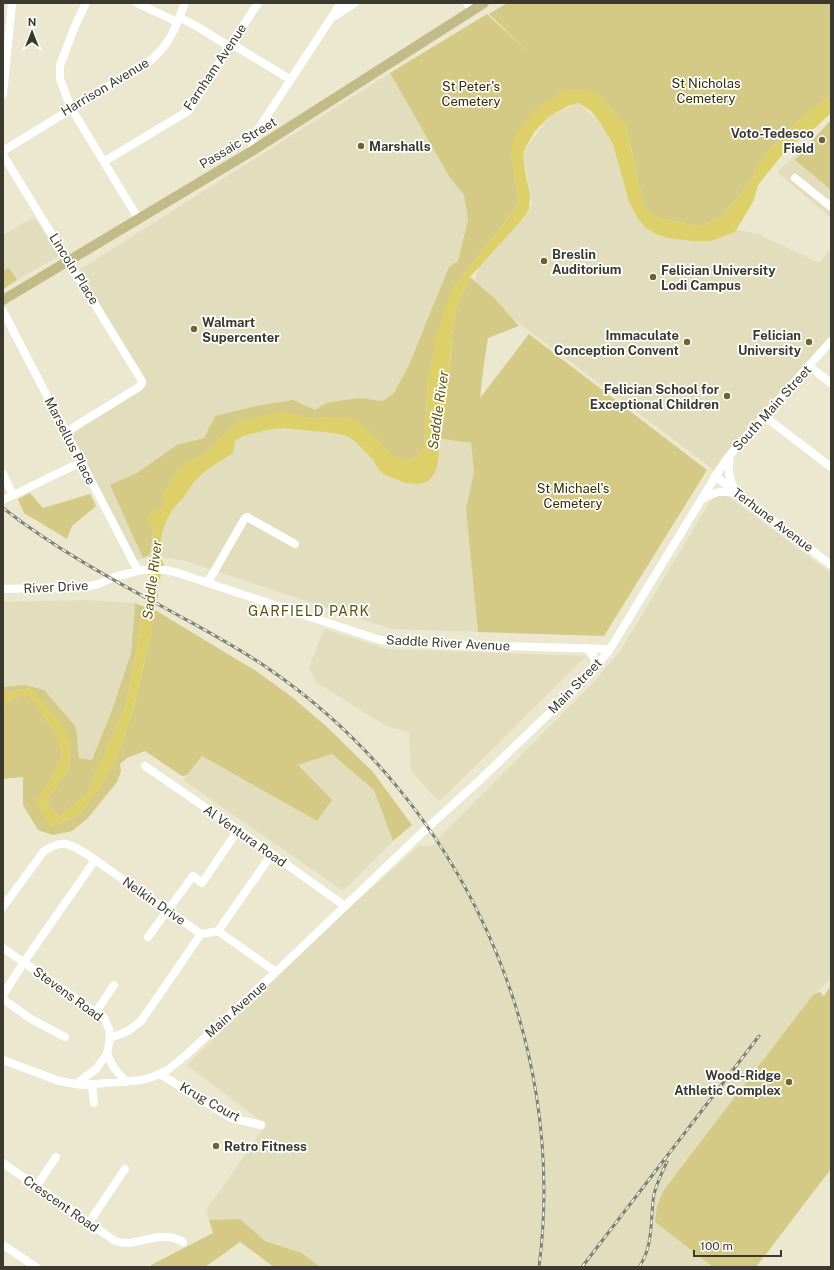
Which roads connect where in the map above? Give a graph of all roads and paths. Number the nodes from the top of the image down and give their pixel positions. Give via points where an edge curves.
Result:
1 (12, 3) edge
2 (86, 3) edge
3 (137, 3) edge
4 (185, 3) edge
5 (258, 3) edge
6 (341, 3) edge
7 (355, 3) edge
8 (484, 3) edge
9 (470, 7) edge
10 (332, 17) junction
11 (178, 20) junction
12 (231, 45) junction
13 (4, 68) edge
14 (291, 80) junction
15 (3, 94) edge
16 (71, 108) junction
17 (3, 150) edge
18 (252, 151) junction
19 (3, 155) edge
20 (105, 161) junction
21 (795, 178) dead end
22 (831, 207) edge
23 (138, 218) junction
24 (68, 260) junction
25 (3, 300) edge
26 (3, 311) edge
27 (831, 341) edge
28 (809, 366) junction
29 (831, 383) edge
30 (764, 416) junction
31 (66, 432) junction
32 (730, 454) junction
33 (82, 463) junction
34 (831, 467) edge
35 (3, 474) edge
36 (715, 476) junction
37 (738, 494) junction
38 (14, 495) junction
39 (3, 500) edge
40 (700, 501) junction
41 (295, 544) dead end
42 (831, 565) edge
43 (140, 570) junction
44 (154, 570) joint
45 (208, 582) junction
46 (3, 589) edge
47 (586, 648) junction
48 (610, 649) junction
49 (592, 672) junction
50 (145, 766) dead end
51 (427, 828) joint
52 (238, 830) junction
53 (272, 854) junction
54 (95, 860) junction
55 (345, 906) junction
56 (3, 907) edge
57 (167, 910) junction
58 (218, 931) junction
59 (201, 934) junction
60 (148, 937) dead end
61 (3, 948) edge
62 (24, 962) junction
63 (276, 972) junction
64 (114, 985) dead end
65 (3, 995) edge
66 (3, 999) edge
67 (96, 1012) junction
68 (65, 1037) dead end
69 (110, 1038) junction
70 (108, 1054) junction
71 (3, 1060) edge
72 (160, 1074) junction
73 (126, 1082) junction
74 (76, 1084) junction
75 (92, 1085) junction
76 (94, 1103) dead end
77 (261, 1125) dead end
78 (56, 1157) dead end
79 (3, 1164) edge
80 (125, 1169) dead end
81 (36, 1187) junction
82 (88, 1224) junction
83 (183, 1242) dead end
84 (3, 1245) edge
85 (36, 1267) edge

1 - 13 street
2 - 16 street via 60,65 60,79
3 - 11 street
4 - 11 street, Harrison Avenue
5 - 12 street, Farnham Avenue
6 - 10 street
7 - 10 street
8 - 9 main road, Passaic Street
9 - 18 main road, Passaic Street
10 - 14 street
11 - 12 street via 198,27
11 - 16 street, Harrison Avenue via 171,38 151,60
12 - 14 street
12 - 20 street, Farnham Avenue via 188,111
13 - 15 street
14 - 18 street via 253,137
16 - 17 street, Harrison Avenue
16 - 20 street
18 - 23 main road, Passaic Street
19 - 24 street, Lincoln Place
20 - 23 street
21 - 22 street
23 - 24 main road, Passaic Street
24 - 25 main road, Passaic Street
24 - 31 street, Lincoln Place via 142,383
26 - 31 street, Marsellus Place
27 - 28 street, South Main Street
28 - 29 street
28 - 30 street, South Main Street
30 - 32 street, South Main Street
30 - 34 street
31 - 33 street, Marsellus Place
32 - 36 street, South Main Street
32 - 37 street via 729,474
33 - 38 street
33 - 43 street, Marsellus Place
35 - 38 street
36 - 37 street, Terhune Avenue
36 - 40 street, Main Street
37 - 40 street via 716,492
37 - 42 street, Terhune Avenue
38 - 39 street
40 - 48 street, Main Street
41 - 45 street via 247,517
43 - 44 street, River Drive
43 - 46 street, River Drive via 84,587
44 - 45 street, Saddle River Avenue via 168,571
45 - 47 street, Saddle River Avenue via 389,642
47 - 48 street, Saddle River Avenue
47 - 49 street via 594,656
48 - 49 street, Main Street
49 - 51 street, Main Street
50 - 52 street, Al Ventura Road
51 - 55 street, Main Avenue
52 - 53 street, Al Ventura Road
52 - 57 street via 202,883 192,876
53 - 55 street, Al Ventura Road
53 - 58 street
54 - 56 street, Nelkin Drive via 74,847 59,844 52,846 44,851
54 - 57 street, Nelkin Drive
54 - 62 street
55 - 63 street, Main Avenue
57 - 59 street, Nelkin Drive
57 - 60 street
58 - 59 street
58 - 63 street
59 - 69 street via 141,1021 128,1031
61 - 62 street, Stevens Road
62 - 65 street
62 - 67 street, Stevens Road
63 - 72 street, Main Avenue via 186,1055
64 - 67 street
66 - 68 street via 31,1019
67 - 69 street, Stevens Road via 106,1022
69 - 70 street, Stevens Road
70 - 73 street via 114,1068
70 - 74 street via 96,1069
71 - 74 street, Main Avenue via 59,1081
72 - 73 street, Main Avenue
72 - 77 street, Krug Court via 231,1118
73 - 75 street, Main Avenue
74 - 75 street, Main Avenue
75 - 76 street
78 - 81 street
79 - 81 street, Crescent Road
80 - 82 street
81 - 82 street, Crescent Road
82 - 83 street, Crescent Road via 115,1242 134,1243 164,1236
84 - 85 street

